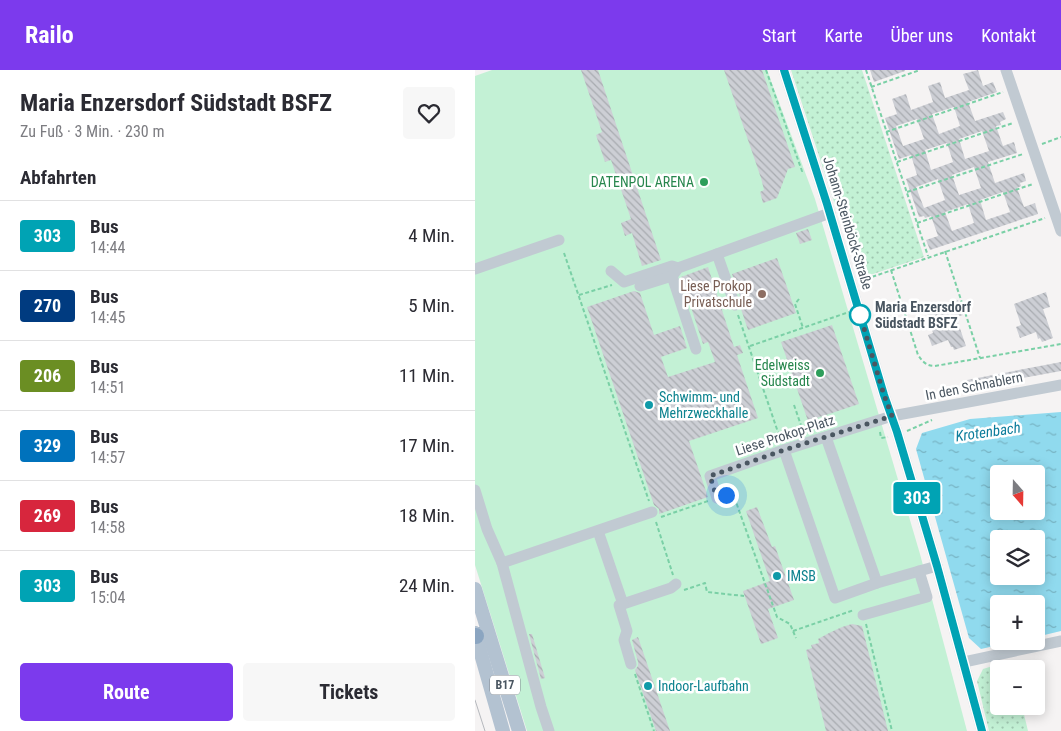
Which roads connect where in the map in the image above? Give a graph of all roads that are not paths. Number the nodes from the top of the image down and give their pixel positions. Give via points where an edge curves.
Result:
1 (783, 70) edge
2 (1006, 70) edge
3 (830, 214) junction
4 (1061, 232) edge
5 (559, 240) dead end
6 (717, 254) junction
7 (475, 269) edge
8 (611, 272) dead end
9 (675, 272) junction
10 (640, 286) dead end
11 (735, 306) road end
12 (696, 348) dead end
13 (1061, 385) edge
14 (892, 416) junction
15 (826, 437) junction
16 (784, 450) junction
17 (475, 490) edge
18 (717, 498) road end
19 (652, 512) road end
20 (598, 531) junction
21 (502, 563) junction
22 (937, 566) junction
23 (919, 571) junction
24 (877, 583) junction
25 (674, 586) road end
26 (475, 589) edge
27 (623, 604) junction
28 (863, 616) road end
29 (479, 640) edge
30 (1061, 641) edge
31 (964, 662) junction
32 (631, 664) road end
33 (475, 667) edge
34 (488, 682) junction
35 (503, 731) edge
36 (519, 731) edge
37 (549, 731) edge
38 (982, 731) edge

1 - 3 street, Johann-Steinböck-Straße
2 - 4 street
3 - 6 street
3 - 14 street, Johann-Steinböck-Straße
5 - 7 street
6 - 9 street
6 - 11 street
8 - 9 street via 623,282 671,266
9 - 10 street
9 - 12 street
13 - 14 street, In den Schnablern
14 - 15 street, Liese Prokop-Platz
14 - 22 street, Johann-Steinböck-Straße
15 - 16 street, Liese Prokop-Platz
15 - 24 street
16 - 18 street, Liese Prokop-Platz via 710,476
16 - 24 street via 835,598
17 - 21 street
19 - 20 street
20 - 21 street
20 - 27 street
21 - 37 street
22 - 23 street
22 - 31 street, Johann-Steinböck-Straße
23 - 24 street
23 - 28 street via 927,597
25 - 27 street
26 - 29 main road, B17
27 - 32 street via 619,605
29 - 34 main road, B17
29 - 36 main road, B17
30 - 31 street
31 - 38 street, Johann-Steinböck-Straße
33 - 34 main road
34 - 35 main road, B17

